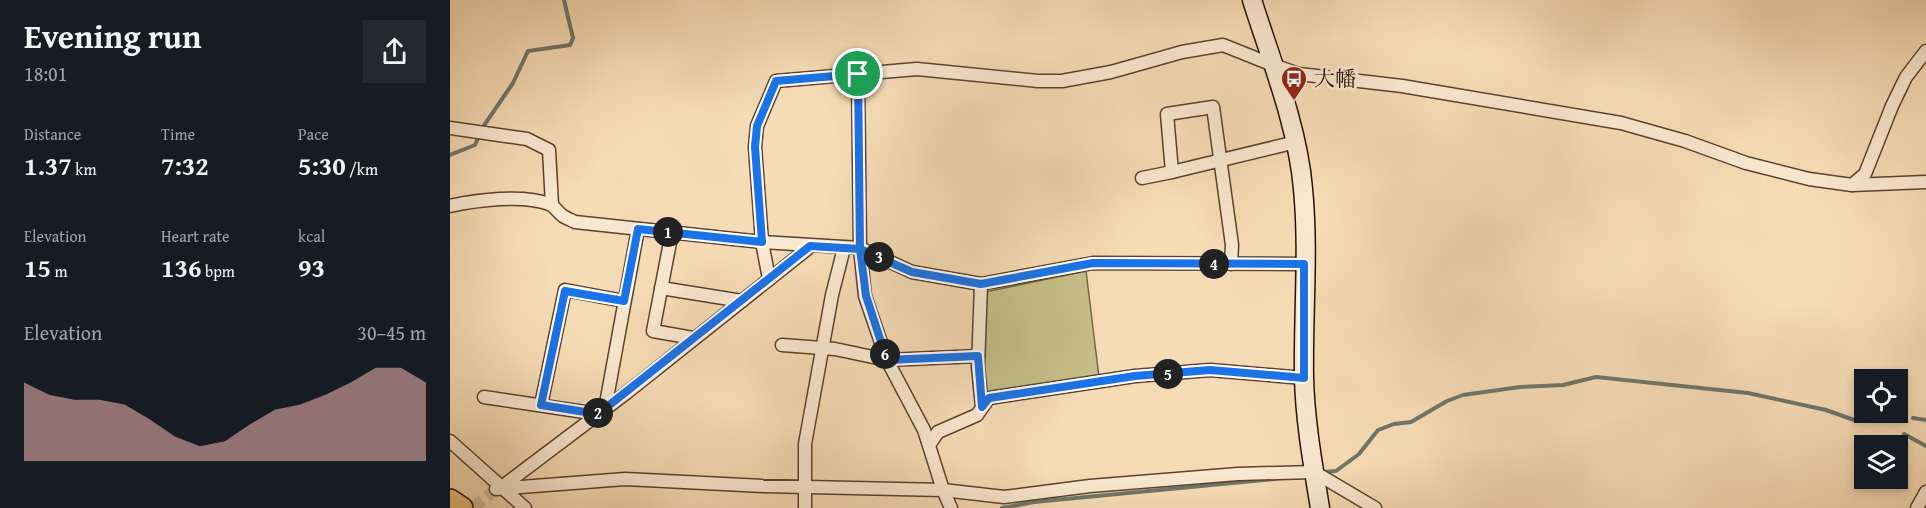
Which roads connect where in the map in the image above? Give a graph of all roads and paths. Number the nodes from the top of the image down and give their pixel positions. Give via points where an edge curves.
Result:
1 (1252, 0) edge
2 (1926, 51) edge
3 (1273, 65) junction
4 (858, 74) junction
5 (450, 128) edge
6 (1296, 142) junction
7 (1220, 160) junction
8 (1172, 172) junction
9 (1142, 178) dead end
10 (1926, 182) edge
11 (1852, 185) junction
12 (552, 205) junction
13 (450, 206) edge
14 (638, 229) junction
15 (672, 232) junction
16 (762, 242) junction
17 (810, 246) junction
18 (844, 248) junction
19 (860, 249) junction
20 (1231, 264) junction
21 (1304, 264) junction
22 (769, 279) junction
23 (981, 284) junction
24 (661, 288) junction
25 (624, 301) junction
26 (742, 301) junction
27 (693, 338) junction
28 (782, 345) dead end
29 (824, 348) junction
30 (978, 356) junction
31 (887, 360) junction
32 (1304, 378) junction
33 (483, 397) dead end
34 (541, 405) junction
35 (982, 407) junction
36 (601, 411) junction
37 (450, 441) edge
38 (929, 445) junction
39 (1314, 472) junction
40 (803, 487) junction
41 (499, 488) junction
42 (943, 490) junction
43 (1926, 492) edge
44 (450, 500) edge
45 (462, 508) edge
46 (525, 508) edge
47 (804, 508) edge
48 (951, 508) edge
49 (1320, 508) edge
50 (1375, 508) edge
51 (1917, 508) edge

1 - 3 main road
2 - 11 street via 1906,77 1865,174
3 - 4 street via 1223,45 1062,81 917,69
3 - 6 main road
3 - 11 street via 1299,74 1402,86 1621,123 1746,163
4 - 16 street via 776,81 757,126 755,147
4 - 19 street
5 - 12 street via 527,139 549,150
6 - 7 street
6 - 21 main road via 1303,189
7 - 8 street
7 - 8 street via 1213,107 1167,114
7 - 20 street
8 - 9 street
10 - 11 street
12 - 13 street via 508,199
12 - 14 street via 575,222
14 - 15 street
14 - 25 street
15 - 16 street
15 - 24 street
16 - 17 street
16 - 22 street
17 - 18 street
17 - 22 street
18 - 19 street
18 - 29 street
19 - 23 street via 912,272
19 - 31 street via 866,296
20 - 21 street
20 - 23 street via 1093,263
21 - 32 main road
22 - 26 street
23 - 30 street
24 - 26 street
24 - 27 street via 653,331
25 - 34 street via 565,291
25 - 36 street
26 - 27 street
27 - 36 street
28 - 29 street
29 - 31 street
29 - 40 street via 805,444
30 - 31 street
30 - 35 street
31 - 38 street
32 - 35 street via 1210,370 1135,376 989,398
32 - 39 main road
33 - 34 street
34 - 36 street
35 - 38 street via 977,415 938,432
36 - 41 street
37 - 41 street
38 - 42 street
39 - 42 street via 1238,474 1004,497
39 - 49 main road
39 - 50 street
40 - 41 street via 625,479
40 - 42 street
40 - 47 street
41 - 46 street
42 - 48 street
43 - 51 street
44 - 45 highway

